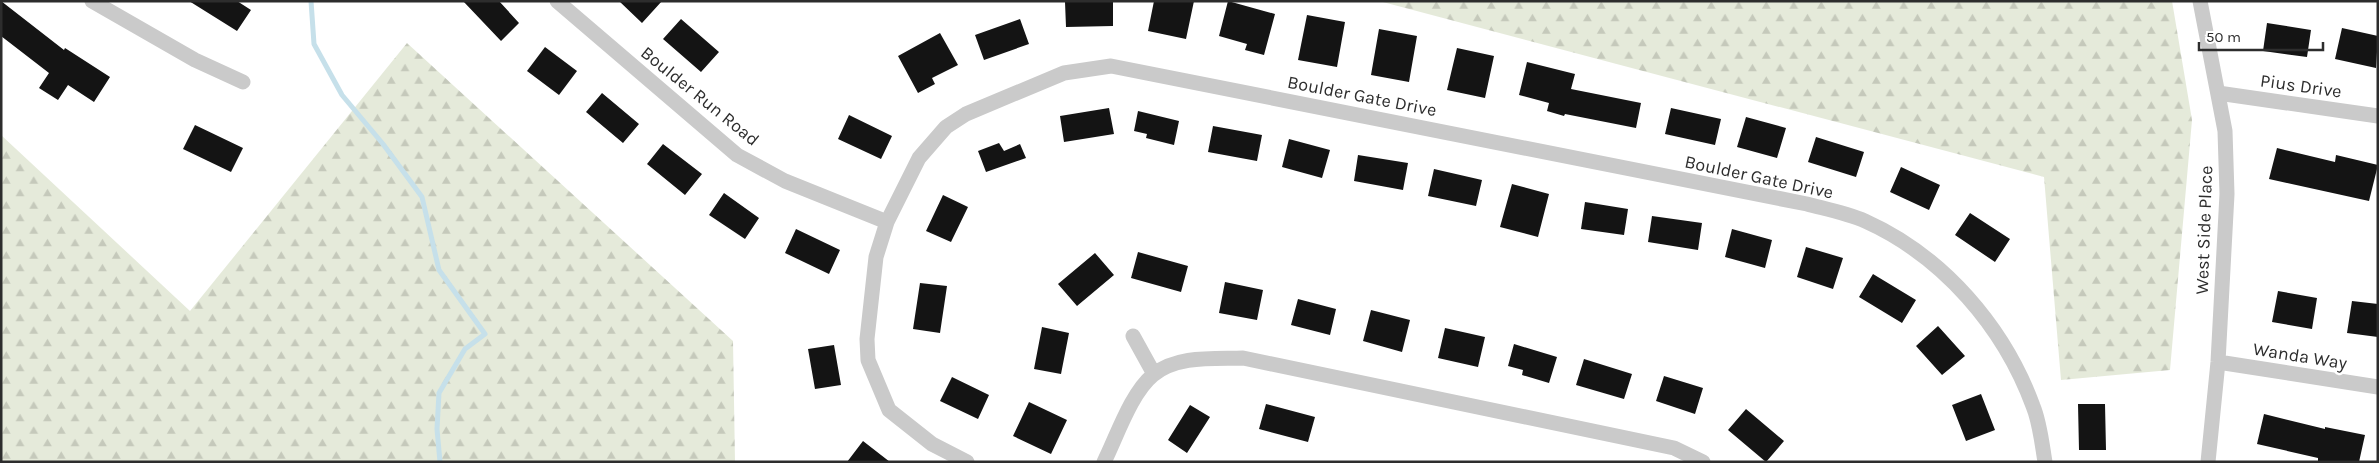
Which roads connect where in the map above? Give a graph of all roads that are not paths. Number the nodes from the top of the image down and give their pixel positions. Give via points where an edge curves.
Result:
1 (92, 1) edge
2 (557, 1) edge
3 (2200, 1) edge
4 (243, 82) dead end
5 (2218, 93) junction
6 (2378, 116) edge
7 (887, 222) junction
8 (1133, 336) dead end
9 (2218, 362) junction
10 (1154, 374) junction
11 (2378, 387) edge
12 (968, 462) edge
13 (1104, 462) edge
14 (1703, 462) edge
15 (2045, 462) edge
16 (2208, 462) edge

1 - 4 street via 194,60
2 - 7 street, Boulder Run Road via 737,155 785,181
3 - 5 street, West Side Place
5 - 6 street, Pius Drive
5 - 9 street, West Side Place via 2225,131 2226,194
7 - 12 street, Boulder Gate Drive via 876,257 867,339 868,360 889,410 932,444
7 - 15 street, Boulder Gate Drive via 919,158 946,127 966,114 1064,72 1111,66 1807,204 1864,220 1919,252 1945,274 1990,323 2009,353 2034,407
8 - 10 street
9 - 11 street, Wanda Way
9 - 16 street, West Side Place
10 - 13 street via 1134,400
10 - 14 street via 1176,364 1200,359 1243,358 1674,448

